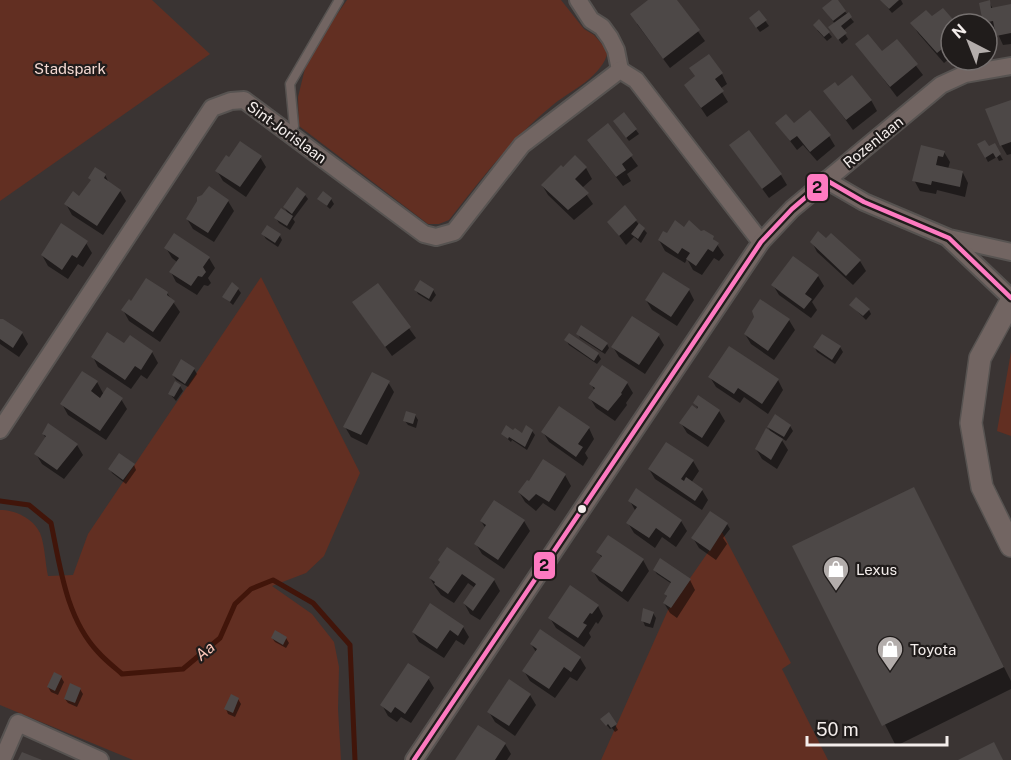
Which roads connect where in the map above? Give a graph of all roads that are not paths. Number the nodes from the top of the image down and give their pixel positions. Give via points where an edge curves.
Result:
1 (339, 0) edge
2 (578, 0) edge
3 (1011, 66) edge
4 (620, 70) junction
5 (289, 133) junction
6 (826, 180) junction
7 (949, 238) junction
8 (761, 242) junction
9 (1011, 252) edge
10 (1011, 299) edge
11 (0, 430) edge
12 (1011, 546) edge
13 (2, 760) edge
14 (100, 760) edge
15 (414, 760) edge

1 - 5 lane via 290,84 294,126
2 - 4 street via 610,38
3 - 6 street, Rozenlaan via 965,74 942,85
4 - 5 street, Sint-Jorislaan via 522,145 454,232 436,237 424,234
4 - 8 street via 636,80
5 - 11 street, Sint-Jorislaan via 244,100 212,108
6 - 7 street via 864,202
6 - 8 street, Rozenlaan
7 - 9 street
7 - 10 street
8 - 15 street, Rozenlaan
10 - 12 street via 980,358 971,423 982,487
13 - 14 street via 18,723

